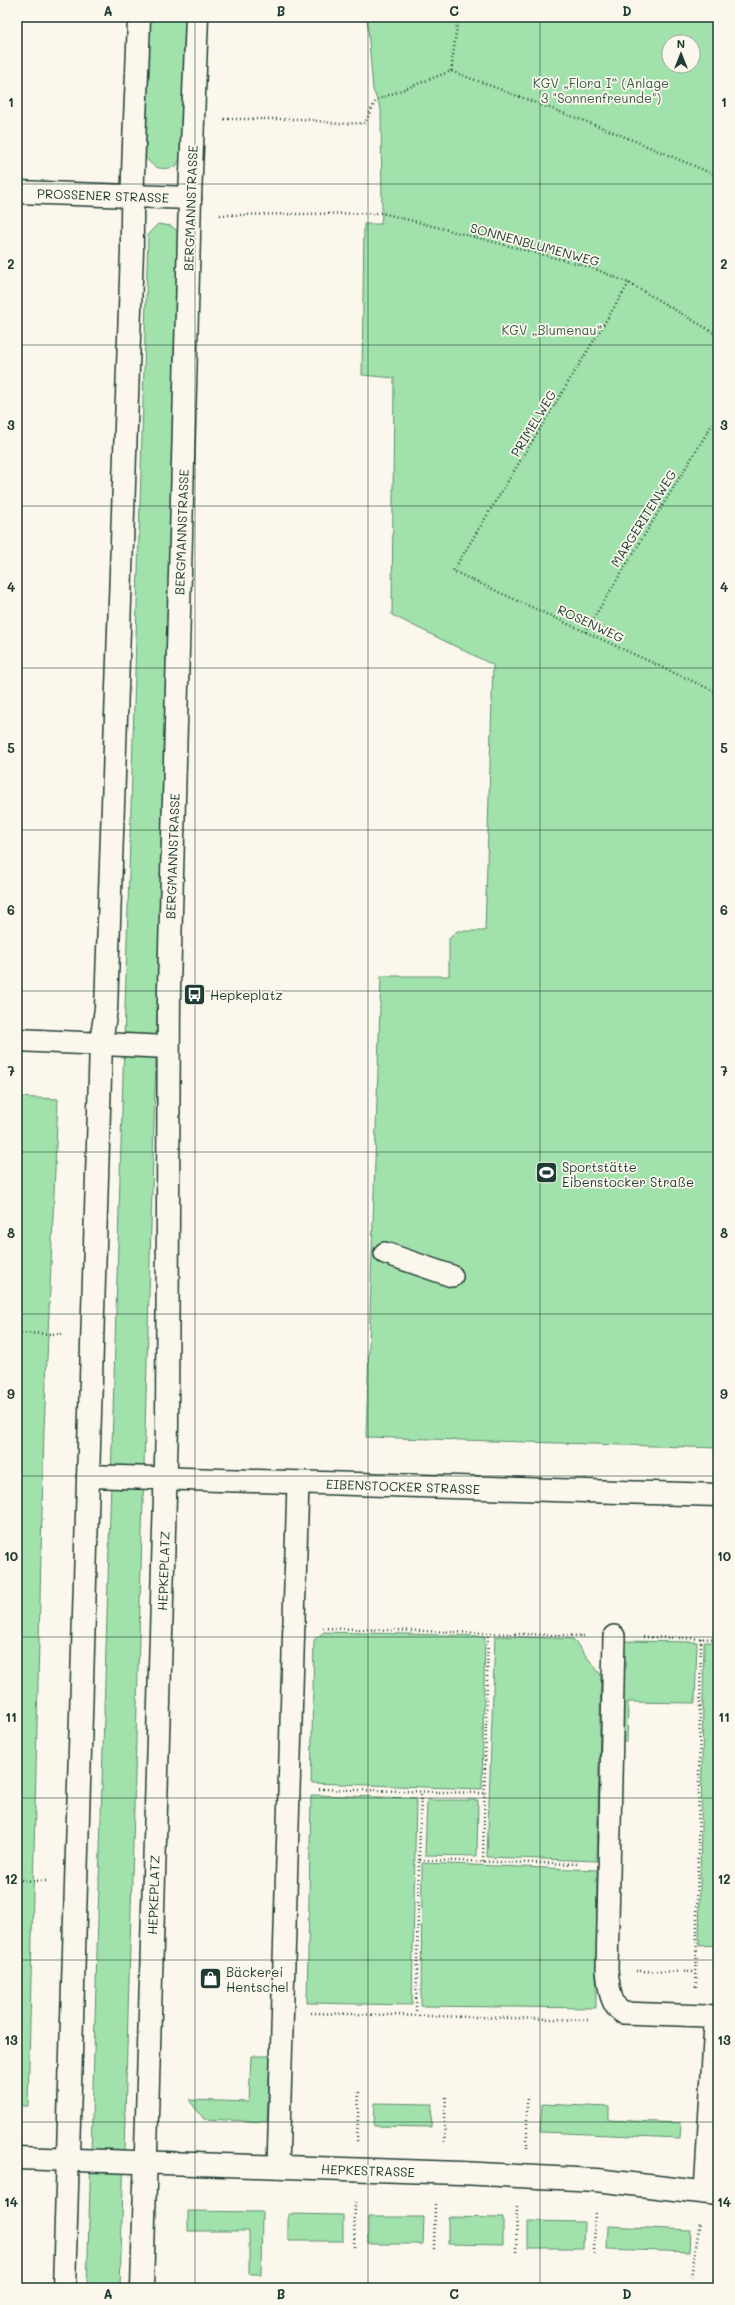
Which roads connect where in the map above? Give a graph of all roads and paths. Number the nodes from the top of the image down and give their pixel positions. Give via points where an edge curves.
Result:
1 (139, 17) edge
2 (197, 17) edge
3 (458, 17) edge
4 (451, 71) junction
5 (193, 119) junction
6 (718, 176) edge
7 (17, 192) edge
8 (132, 196) junction
9 (190, 206) junction
10 (629, 284) junction
11 (718, 335) edge
12 (718, 415) edge
13 (453, 571) joint
14 (585, 632) junction
15 (718, 688) edge
16 (17, 1040) edge
17 (100, 1042) junction
18 (168, 1047) junction
19 (386, 1253) dead end
20 (452, 1276) dead end
21 (17, 1333) edge
22 (92, 1335) junction
23 (88, 1476) junction
24 (166, 1479) junction
25 (298, 1483) junction
26 (718, 1495) edge
27 (294, 1628) junction
28 (488, 1633) junction
29 (614, 1636) junction
30 (701, 1638) junction
31 (718, 1638) edge
32 (289, 1788) junction
33 (421, 1792) junction
34 (484, 1793) junction
35 (419, 1860) junction
36 (483, 1862) junction
37 (609, 1865) junction
38 (606, 1970) junction
39 (696, 1972) junction
40 (282, 2012) junction
41 (623, 2012) junction
42 (416, 2015) junction
43 (695, 2016) junction
44 (359, 2092) dead end
45 (446, 2094) dead end
46 (527, 2096) dead end
47 (17, 2158) edge
48 (68, 2159) junction
49 (145, 2162) junction
50 (278, 2167) junction
51 (356, 2170) junction
52 (440, 2172) junction
53 (522, 2176) junction
54 (596, 2180) junction
55 (711, 2193) edge
56 (354, 2247) dead end
57 (434, 2250) dead end
58 (516, 2252) dead end
59 (594, 2254) dead end
60 (691, 2277) dead end
61 (64, 2288) edge
62 (142, 2288) edge

1 - 8 street
2 - 5 street, BERGMANNSTRASSE
3 - 4 path
4 - 5 path via 376,100 364,123 338,124 304,119
4 - 6 path via 611,131
5 - 9 street, BERGMANNSTRASSE
7 - 8 street, PROSSENER STRASSE
8 - 9 street, PROSSENER STRASSE
8 - 17 street via 107,992
9 - 10 path, SONNENBLUMENWEG via 382,213 590,268
9 - 18 street, BERGMANNSTRASSE
10 - 11 path, SONNENBLUMENWEG
10 - 13 path, PRIMELWEG
12 - 14 path, MARGERITENWEG
13 - 14 path, ROSENWEG
14 - 15 path, ROSENWEG via 716,692
16 - 17 street
17 - 18 street
17 - 22 street
18 - 24 street, HEPKEPLATZ
19 - 20 lane
21 - 22 path
22 - 23 street
23 - 24 street, EIBENSTOCKER STRASSE
23 - 48 street
24 - 25 street, EIBENSTOCKER STRASSE
24 - 49 street, HEPKEPLATZ
25 - 26 street, EIBENSTOCKER STRASSE
25 - 27 lane
27 - 28 path
27 - 32 lane
28 - 29 path
28 - 34 path
29 - 30 path
29 - 37 lane
30 - 31 path
30 - 39 path
32 - 33 path
32 - 40 lane
33 - 34 path
33 - 35 path
34 - 36 path
35 - 36 path
35 - 42 path
36 - 37 path
37 - 38 lane
38 - 39 path
38 - 41 lane via 616,2009
39 - 43 path
40 - 42 path
40 - 50 lane
41 - 42 path via 615,2020
41 - 43 lane
43 - 55 lane via 712,2018 715,2024
44 - 51 path
45 - 52 path
46 - 53 path
47 - 48 street, HEPKESTRASSE
48 - 49 street, HEPKESTRASSE
48 - 61 street
49 - 50 street, HEPKESTRASSE
49 - 62 street, HEPKEPLATZ
50 - 51 street, HEPKESTRASSE
51 - 52 street, HEPKESTRASSE
51 - 56 path
52 - 53 street, HEPKESTRASSE
52 - 57 path
53 - 54 street, HEPKESTRASSE
53 - 58 path
54 - 55 street, HEPKESTRASSE
54 - 59 path
55 - 60 path

